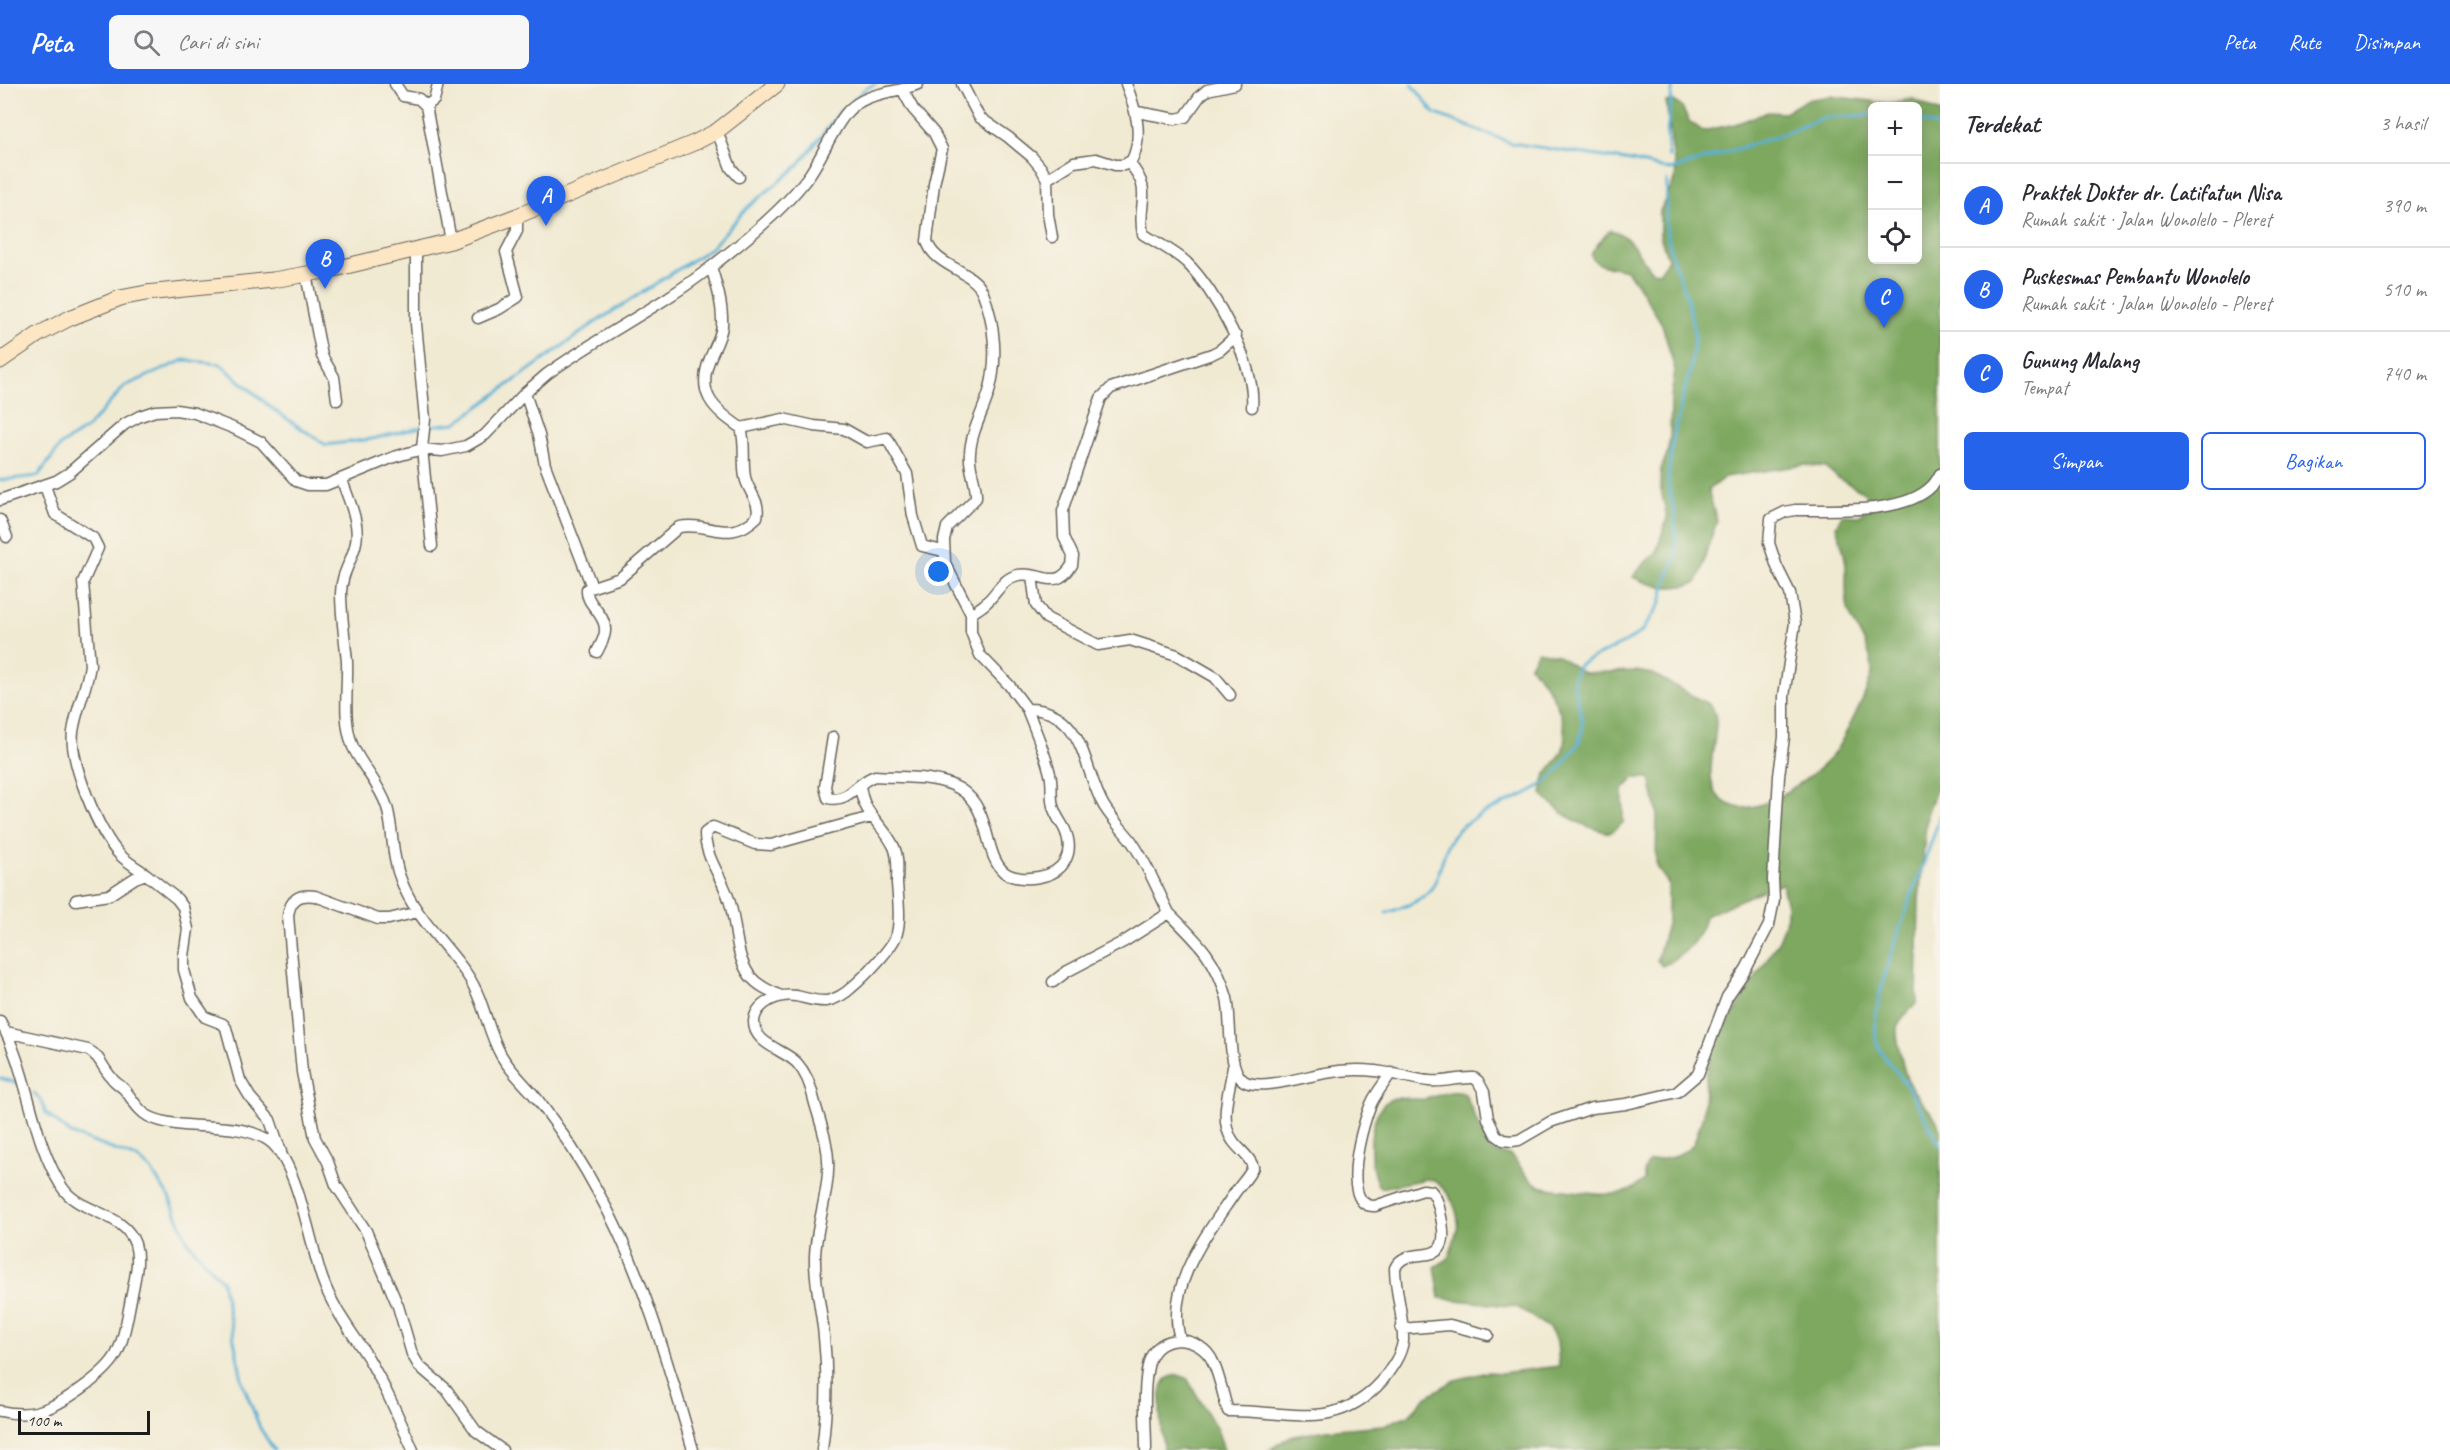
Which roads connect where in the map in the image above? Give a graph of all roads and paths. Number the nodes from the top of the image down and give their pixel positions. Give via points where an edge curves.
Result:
1 (395, 84) edge
2 (438, 84) edge
3 (777, 84) edge
4 (918, 84) edge
5 (962, 84) edge
6 (1126, 84) edge
7 (1235, 84) edge
8 (903, 91) junction
9 (426, 106) junction
10 (1137, 112) junction
11 (717, 131) junction
12 (1129, 163) junction
13 (739, 177) dead end
14 (1047, 179) junction
15 (517, 216) junction
16 (1052, 237) dead end
17 (451, 241) junction
18 (416, 250) junction
19 (711, 267) junction
20 (306, 274) junction
21 (478, 318) dead end
22 (1236, 336) junction
23 (0, 361) edge
24 (525, 393) junction
25 (337, 400) dead end
26 (1252, 407) dead end
27 (741, 428) junction
28 (422, 449) junction
29 (1940, 474) edge
30 (342, 480) junction
31 (45, 486) junction
32 (0, 501) edge
33 (0, 520) edge
34 (6, 537) dead end
35 (432, 546) dead end
36 (943, 551) junction
37 (1032, 576) junction
38 (592, 586) junction
39 (971, 614) junction
40 (597, 652) dead end
41 (1230, 695) dead end
42 (1027, 709) junction
43 (833, 737) dead end
44 (860, 785) junction
45 (871, 818) junction
46 (146, 874) junction
47 (76, 900) dead end
48 (418, 912) junction
49 (1168, 913) junction
50 (1053, 982) dead end
51 (781, 996) junction
52 (0, 1021) edge
53 (6, 1032) junction
54 (1233, 1067) junction
55 (1391, 1073) junction
56 (281, 1152) junction
57 (1401, 1329) junction
58 (1488, 1335) dead end
59 (1180, 1338) junction
60 (0, 1411) edge
61 (412, 1450) edge
62 (502, 1450) edge
63 (693, 1450) edge
64 (822, 1450) edge
65 (1146, 1450) edge

1 - 9 street via 403,96 419,99
2 - 9 street via 434,100
3 - 11 main road
4 - 8 street
5 - 14 street via 979,117 1032,157
6 - 10 street
7 - 10 street via 1207,90 1185,117
8 - 19 street via 870,96 848,111 797,189
8 - 36 street via 942,149 933,194 929,247 982,291 994,341 991,382 970,451 976,498 947,527
9 - 17 street
10 - 12 street via 1135,154
11 - 13 street via 728,162
11 - 15 main road
12 - 14 street via 1115,165 1096,159 1074,162
12 - 22 street via 1144,192 1143,234 1185,262
14 - 16 street
15 - 17 main road
15 - 21 street via 517,231 507,252 518,297
17 - 18 main road
18 - 20 main road
18 - 28 street via 425,419
19 - 24 street via 575,354
19 - 27 street via 720,297 722,327 707,365 706,387 718,413
20 - 23 main road via 120,298 54,326
20 - 25 street via 322,356 333,377
22 - 26 street via 1250,378
22 - 37 street via 1212,354 1105,392 1063,511 1064,537 1072,565 1053,580
24 - 28 street via 485,435 466,446 442,451
24 - 38 street via 545,465
27 - 36 street via 783,418 844,429 867,442 887,438 907,474 922,546
27 - 38 street via 745,477 757,502 757,518 730,532 679,527 621,578
28 - 30 street
28 - 35 street
29 - 55 street via 1932,486 1914,498 1888,507 1795,510 1771,519 1769,543 1790,593 1795,623 1784,696 1774,900 1769,925 1727,997 1698,1074 1677,1092 1592,1108 1550,1122 1512,1141 1496,1135 1488,1119 1484,1092 1474,1078 1429,1081
30 - 31 street via 326,485 296,481 261,442 195,413 176,410 155,411 125,424 69,473
30 - 48 street via 357,531 341,591 348,728 354,747 387,806 394,861
31 - 32 street
31 - 46 street via 55,514 93,538 98,548 83,582 90,665 74,726 73,751 79,774 112,844
33 - 34 street
36 - 39 street via 949,573
37 - 39 street via 1007,580
37 - 41 street via 1036,605 1046,618 1098,645 1130,640 1177,656 1215,677
38 - 40 street via 587,596 606,628
39 - 42 street via 971,632 980,656
42 - 44 street via 1051,775 1054,810 1069,843 1065,862 1048,875 1015,877 1005,873 994,857 982,816 969,796 959,789 940,782 875,776
42 - 49 street via 1055,714 1076,736 1102,803 1141,857
43 - 44 street via 827,795 831,800 844,797
44 - 45 street
45 - 51 street via 896,852 896,938 852,988 841,995 827,1001
45 - 51 street via 771,845 754,844 713,827 705,833 712,862 730,901 743,963 763,988
46 - 47 street via 109,895
46 - 56 street via 183,907 188,929 184,970 192,998 205,1017 226,1028 240,1080 270,1120
48 - 62 street via 383,920 304,894 289,906 302,1072 315,1138 336,1185 366,1231 398,1306 412,1354 419,1366 446,1389 476,1431
48 - 63 street via 468,976 480,997 501,1057 557,1125 599,1194 638,1278 669,1365
49 - 50 street
49 - 54 street via 1204,948 1214,965 1227,998
51 - 64 street via 759,1008 754,1029 806,1073 828,1154 815,1256 827,1370
52 - 53 street
53 - 56 street via 95,1054 111,1078 148,1116 249,1133 266,1139
53 - 60 street via 34,1121 62,1188 127,1230 138,1256 123,1336 109,1366 45,1408 16,1415
54 - 55 street via 1244,1081 1254,1083 1289,1082 1348,1070
54 - 59 street via 1225,1119 1231,1139 1253,1167 1190,1263 1179,1301 1176,1327
55 - 57 street via 1372,1101 1360,1142 1356,1193 1368,1207 1431,1191 1445,1234 1437,1252 1402,1259 1395,1268
56 - 61 street via 322,1280 394,1406
57 - 58 street via 1450,1325
57 - 59 street via 1403,1342 1394,1366 1368,1396 1332,1412 1295,1415 1228,1411 1208,1354
59 - 65 street via 1158,1346 1150,1360 1146,1379

